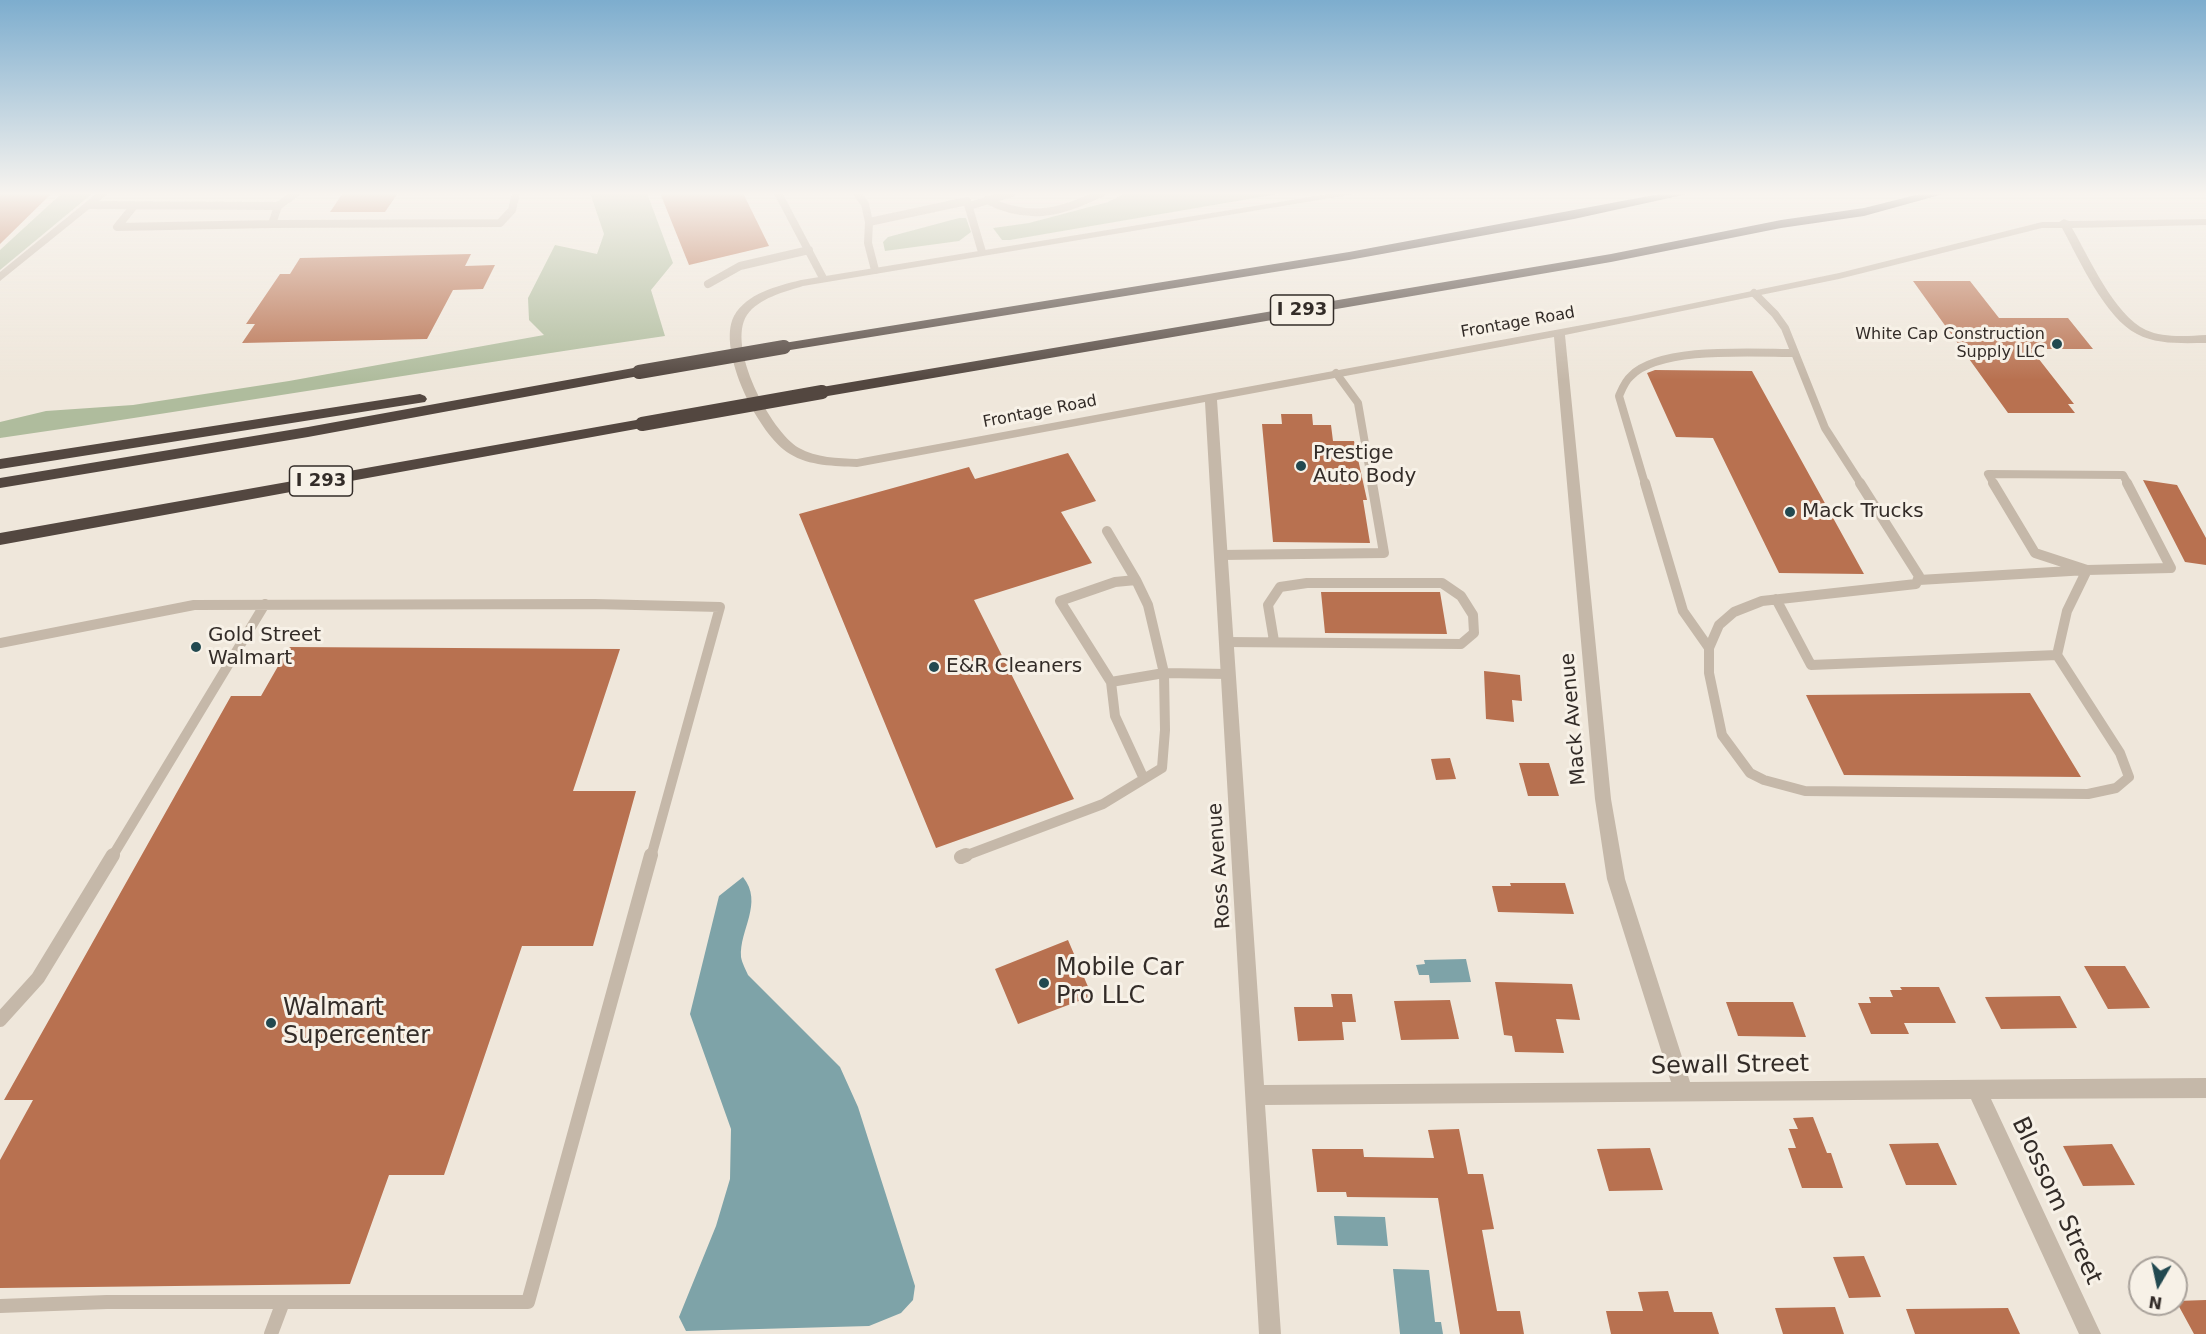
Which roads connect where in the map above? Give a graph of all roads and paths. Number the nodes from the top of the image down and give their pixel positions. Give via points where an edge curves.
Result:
1 (28, 255) edge
2 (786, 255) edge
3 (812, 255) edge
4 (871, 255) edge
5 (963, 255) edge
6 (1351, 255) edge
7 (1625, 255) edge
8 (1920, 255) edge
9 (2084, 255) edge
10 (875, 270) junction
11 (0, 278) edge
12 (824, 278) junction
13 (708, 284) dead end
14 (1754, 293) junction
15 (1558, 332) junction
16 (2206, 339) edge
17 (1795, 353) junction
18 (1336, 373) junction
19 (574, 383) junction
20 (1211, 396) junction
21 (0, 464) edge
22 (0, 483) edge
23 (1107, 531) dead end
24 (0, 540) edge
25 (1221, 555) junction
26 (2087, 570) junction
27 (1136, 580) junction
28 (1919, 580) junction
29 (1776, 599) junction
30 (264, 604) junction
31 (1274, 641) junction
32 (1227, 642) junction
33 (0, 643) edge
34 (1709, 648) junction
35 (2057, 655) junction
36 (1164, 673) junction
37 (1228, 674) junction
38 (1111, 682) junction
39 (1144, 779) junction
40 (961, 856) dead end
41 (0, 1020) edge
42 (2206, 1088) edge
43 (1976, 1089) junction
44 (1683, 1091) junction
45 (1255, 1095) junction
46 (283, 1302) junction
47 (0, 1306) edge
48 (271, 1334) edge
49 (1270, 1334) edge
50 (2091, 1334) edge

1 - 11 street
2 - 13 lane via 740,266
3 - 12 lane
4 - 10 lane
5 - 10 street, Frontage Road
6 - 19 highway, I 293, bridge
7 - 24 highway, I 293, bridge via 822,392
8 - 14 street, Frontage Road
9 - 16 street via 2115,307 2141,332
10 - 12 street, Frontage Road
12 - 20 street, Frontage Road via 781,289 755,301 742,312 734,330 752,395 768,424 784,444 808,457 843,462 876,460
14 - 15 street, Frontage Road
14 - 17 lane via 1781,321
15 - 18 street, Frontage Road
15 - 44 street, Mack Avenue via 1603,799 1616,879
17 - 28 lane via 1825,428
17 - 34 lane via 1695,354 1648,364 1631,374 1618,396 1683,611
18 - 20 street, Frontage Road
18 - 25 lane via 1358,403 1384,553
19 - 21 highway via 422,399
19 - 22 highway, I 293
20 - 25 street, Ross Avenue
23 - 27 lane
25 - 32 street, Ross Avenue
26 - 26 lane via 2171,567 2123,475 1988,474 2035,553
26 - 28 lane
26 - 35 lane via 2075,587 2062,621
27 - 36 lane via 1148,605
27 - 38 lane via 1115,582 1060,601
28 - 29 lane via 1916,584
29 - 34 lane via 1734,612 1719,625
29 - 35 lane via 1811,665
30 - 33 lane via 194,605
30 - 41 lane via 38,978
30 - 46 lane via 720,607 528,1302
31 - 31 lane via 1461,644 1474,633 1473,615 1461,596 1442,583 1308,583 1281,587 1268,605
31 - 32 lane
32 - 37 street, Ross Avenue
34 - 35 lane via 1709,673 1722,735 1750,773 1764,780 1805,791 1897,794 2088,794 2116,788 2129,777 2120,753
36 - 37 lane
36 - 38 lane
36 - 39 lane via 1162,768
37 - 45 street, Ross Avenue
38 - 39 lane via 1115,716
39 - 40 lane via 1103,804
42 - 43 street, Sewall Street
43 - 44 street, Sewall Street
43 - 50 street, Blossom Street
44 - 45 street, Sewall Street
45 - 49 street, Ross Avenue
46 - 47 lane
46 - 48 lane

